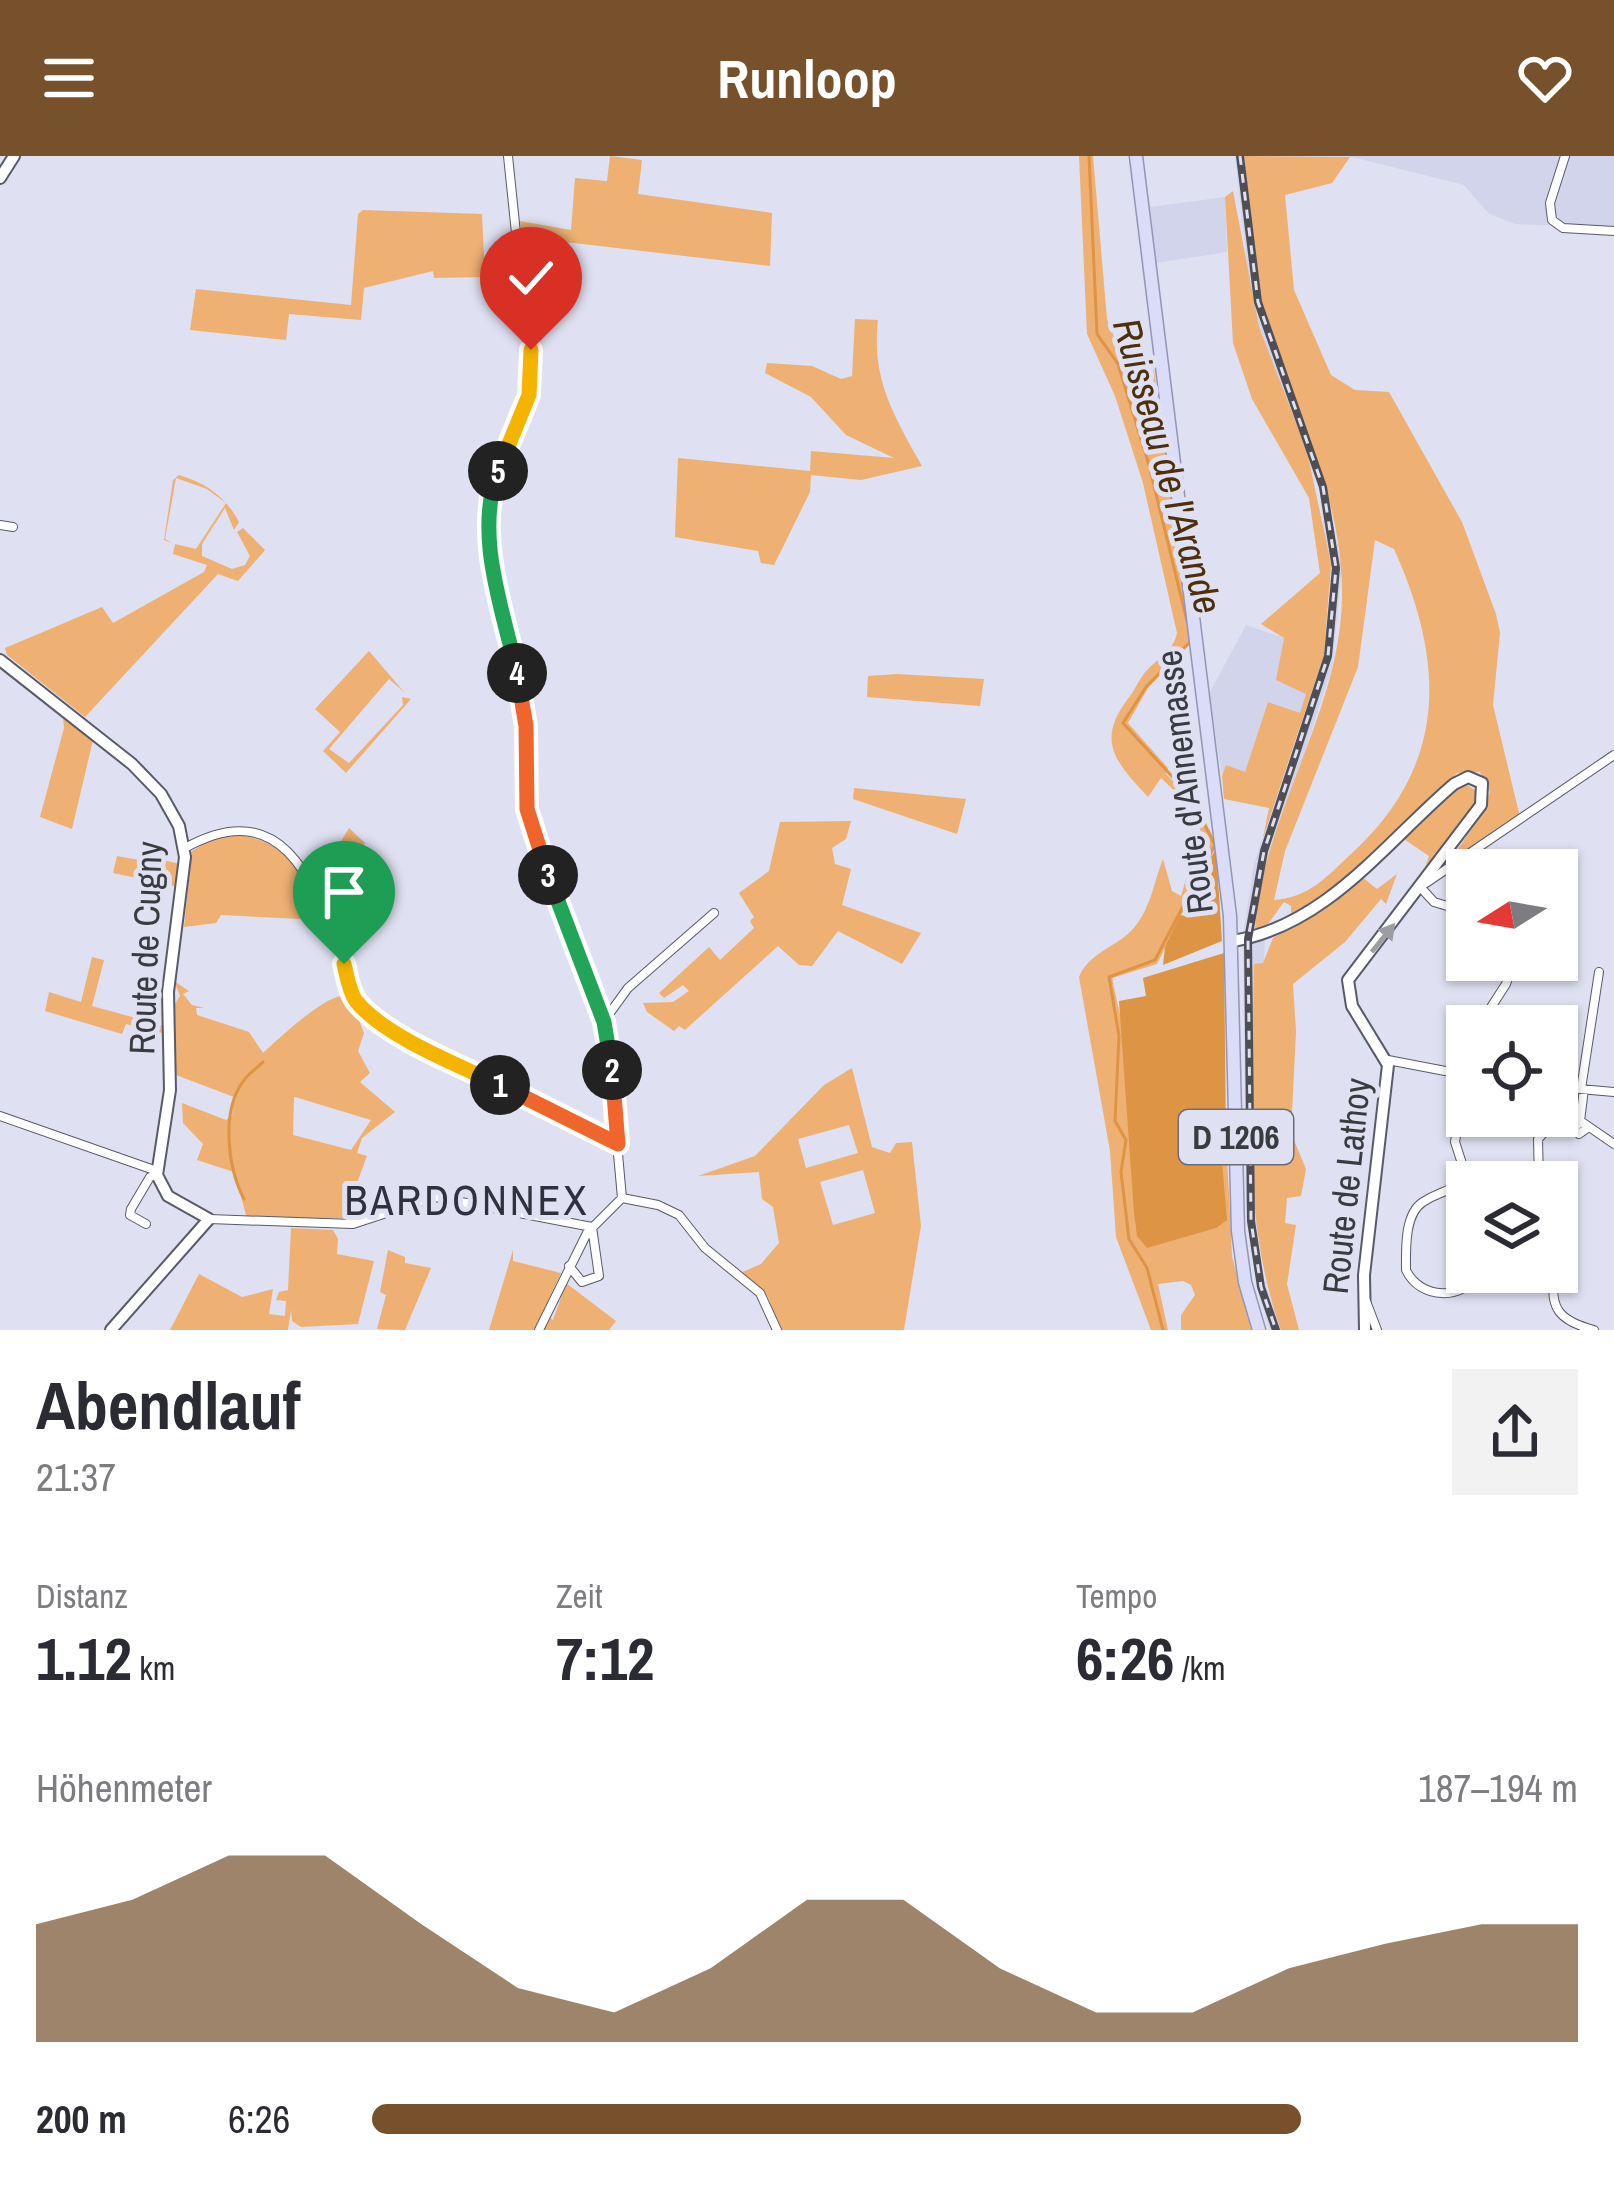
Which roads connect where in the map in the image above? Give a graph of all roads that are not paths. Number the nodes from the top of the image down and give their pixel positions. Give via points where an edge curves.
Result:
1 (14, 156) edge
2 (508, 156) edge
3 (1136, 156) edge
4 (1565, 156) edge
5 (0, 178) edge
6 (1614, 231) edge
7 (0, 526) edge
8 (14, 527) dead end
9 (0, 659) edge
10 (1614, 754) edge
11 (185, 848) junction
12 (1424, 886) junction
13 (1446, 906) edge
14 (714, 913) dead end
15 (1233, 941) junction
16 (1599, 972) dead end
17 (604, 1022) junction
18 (1388, 1060) junction
19 (1446, 1070) edge
20 (1578, 1089) edge
21 (1582, 1089) junction
22 (1614, 1092) edge
23 (0, 1116) edge
24 (1580, 1126) junction
25 (618, 1144) junction
26 (1614, 1144) edge
27 (1539, 1161) edge
28 (157, 1173) junction
29 (1446, 1193) edge
30 (622, 1198) junction
31 (209, 1219) junction
32 (146, 1224) dead end
33 (592, 1227) junction
34 (569, 1266) junction
35 (1452, 1293) edge
36 (1552, 1293) edge
37 (1363, 1295) junction
38 (111, 1330) edge
39 (539, 1330) edge
40 (777, 1330) edge
41 (1259, 1330) edge
42 (1366, 1330) edge
43 (1377, 1330) edge
44 (1594, 1330) edge

1 - 5 street
2 - 17 street via 531,378 492,487 489,542 523,703 532,832
3 - 15 main road, Route d'Annemasse / D 1206
4 - 6 street via 1551,218 1564,228
7 - 8 street
9 - 11 street, Route de Cugny via 142,773 174,814
10 - 12 street, Route de Lathoy
11 - 25 street via 226,829 280,845 302,870 364,1009 451,1063
11 - 28 street, Route de Cugny via 168,992 170,1100
12 - 13 street
12 - 15 street via 1484,800 1476,778 1454,784 1328,900
18 -> 12 street, Route de Lathoy via 1352,1006 1348,980
14 - 17 street via 628,988
15 - 41 main road, Route d'Annemasse / D 1206 via 1238,1231
16 - 21 street
17 - 25 street
18 - 19 street
18 - 37 street, Route de Lathoy
20 - 21 street
21 - 22 street
21 - 24 street
23 - 28 street
24 - 26 street
24 - 27 street via 1552,1125 1538,1139
25 - 30 street
28 - 31 street via 168,1196
28 - 32 street, Route de Cugny via 130,1209
29 - 35 street via 1414,1212 1406,1270 1418,1286
30 - 33 street
30 - 40 street via 679,1215 760,1293
31 - 33 street via 353,1224 435,1197
31 - 38 street
33 - 34 street
33 - 34 street via 599,1276 582,1282
34 - 39 street
36 - 44 street via 1558,1314
37 - 42 street, Route de Lathoy
37 - 43 street

